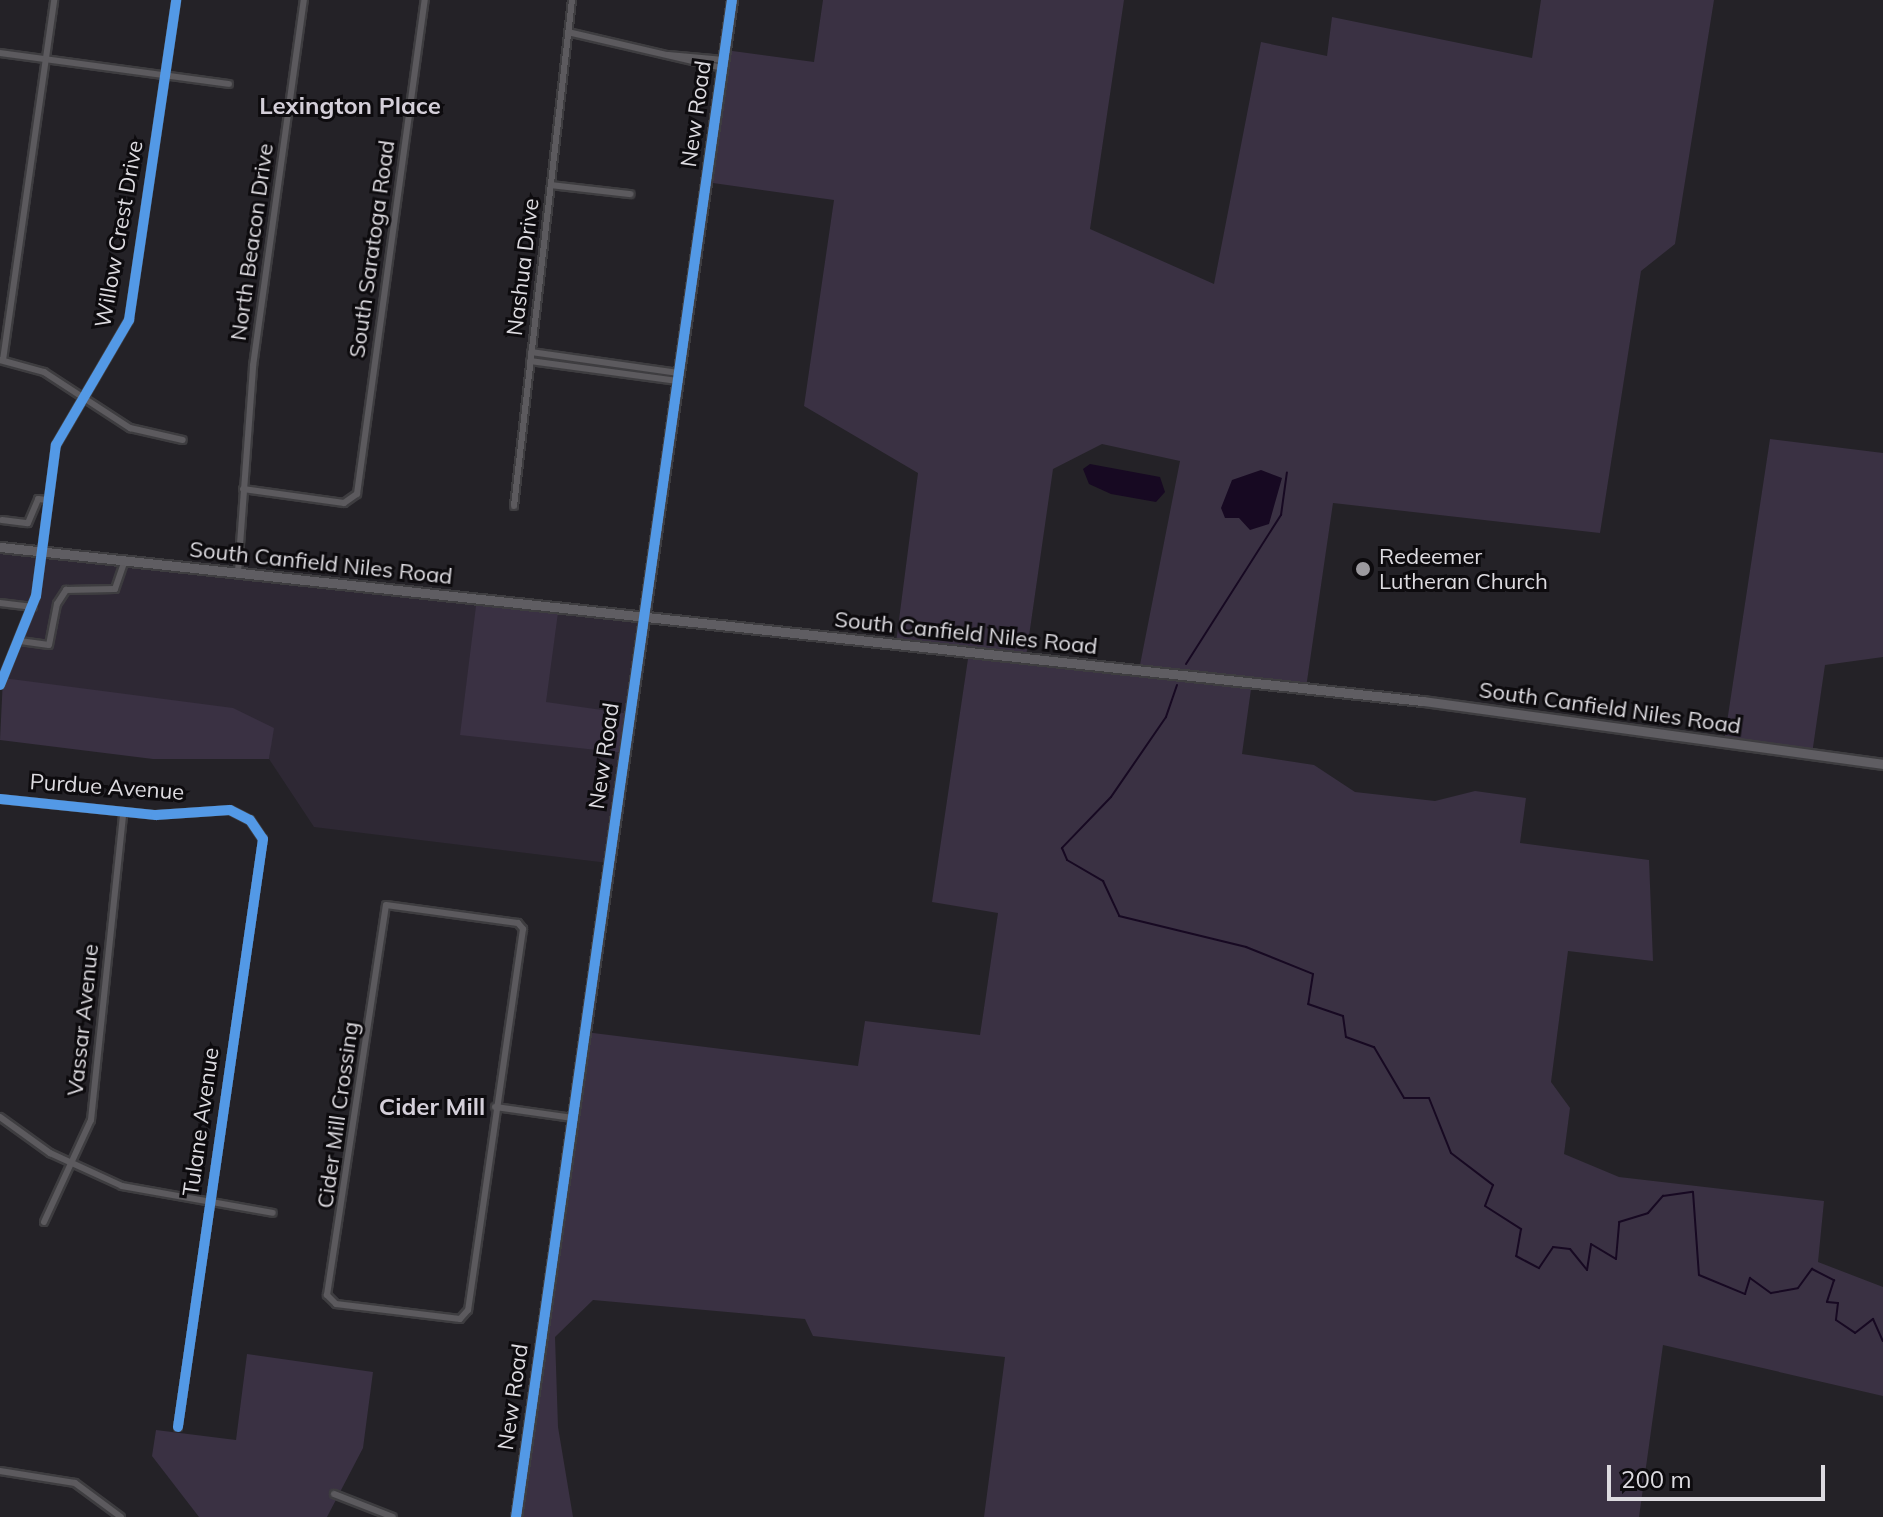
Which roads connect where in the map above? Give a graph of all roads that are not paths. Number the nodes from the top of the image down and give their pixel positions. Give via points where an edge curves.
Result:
1 (54, 0) edge
2 (176, 0) edge
3 (304, 0) edge
4 (425, 0) edge
5 (572, 0) edge
6 (732, 0) edge
7 (572, 33) junction
8 (0, 53) edge
9 (46, 59) junction
10 (723, 64) junction
11 (165, 74) junction
12 (229, 84) dead end
13 (551, 185) junction
14 (630, 194) dead end
15 (531, 352) junction
16 (2, 360) edge
17 (530, 361) junction
18 (580, 363) junction
19 (678, 377) junction
20 (83, 398) junction
21 (183, 440) dead end
22 (243, 489) junction
23 (47, 500) junction
24 (514, 506) dead end
25 (2, 520) edge
26 (3, 548) edge
27 (42, 551) junction
28 (125, 560) junction
29 (238, 572) junction
30 (0, 603) edge
31 (33, 607) junction
32 (644, 614) junction
33 (20, 641) junction
34 (1, 680) edge
35 (1883, 764) edge
36 (0, 799) edge
37 (123, 813) junction
38 (255, 825) joint
39 (495, 1107) junction
40 (0, 1117) edge
41 (573, 1118) junction
42 (73, 1165) junction
43 (210, 1204) junction
44 (273, 1213) dead end
45 (44, 1222) dead end
46 (178, 1427) dead end
47 (0, 1471) edge
48 (334, 1494) dead end
49 (121, 1517) edge
50 (393, 1517) edge
51 (516, 1517) edge

1 - 9 street
2 - 11 street, Willow Crest Drive
3 - 22 street, North Beacon Drive via 253,366
4 - 22 street, South Saratoga Road via 352,501
5 - 7 street, Nashua Drive
6 - 10 main road, New Road
7 - 10 street
7 - 13 street, Nashua Drive
8 - 9 street
9 - 11 street
9 - 16 street
10 - 19 main road, New Road
11 - 12 street
11 - 20 street, Willow Crest Drive via 129,320
13 - 14 street
13 - 15 street, Nashua Drive
15 - 17 street, Nashua Drive
15 - 18 street
16 - 20 street via 44,372
17 - 18 street
17 - 24 street, Nashua Drive
18 - 19 street
19 - 32 main road, New Road
20 - 21 street via 130,428
20 - 23 street, Willow Crest Drive via 59,436
22 - 29 street, North Beacon Drive
23 - 25 street via 38,499 28,523
23 - 27 street, Willow Crest Drive
26 - 27 main road, South Canfield Niles Road
27 - 28 main road, South Canfield Niles Road
27 - 31 street, Willow Crest Drive
28 - 29 main road, South Canfield Niles Road
28 - 33 street via 115,589 66,590 57,604 49,645
29 - 32 main road, South Canfield Niles Road
30 - 31 street
31 - 33 street, Willow Crest Drive
32 - 35 main road, South Canfield Niles Road via 1423,701
32 - 41 main road, New Road
33 - 34 street, Willow Crest Drive
36 - 37 street, Purdue Avenue
37 - 38 street, Purdue Avenue via 230,810
37 - 42 street, Vassar Avenue via 91,1120
38 - 43 street, Tulane Avenue via 263,860
39 - 39 street, Cider Mill Crossing via 466,1314 456,1320 332,1303 327,1295 386,905 518,923 523,929
39 - 41 street
40 - 42 street
41 - 51 main road, New Road
42 - 43 street via 147,1193
42 - 45 street, Vassar Avenue
43 - 44 street
43 - 46 street, Tulane Avenue
47 - 49 street via 75,1483
48 - 50 street

